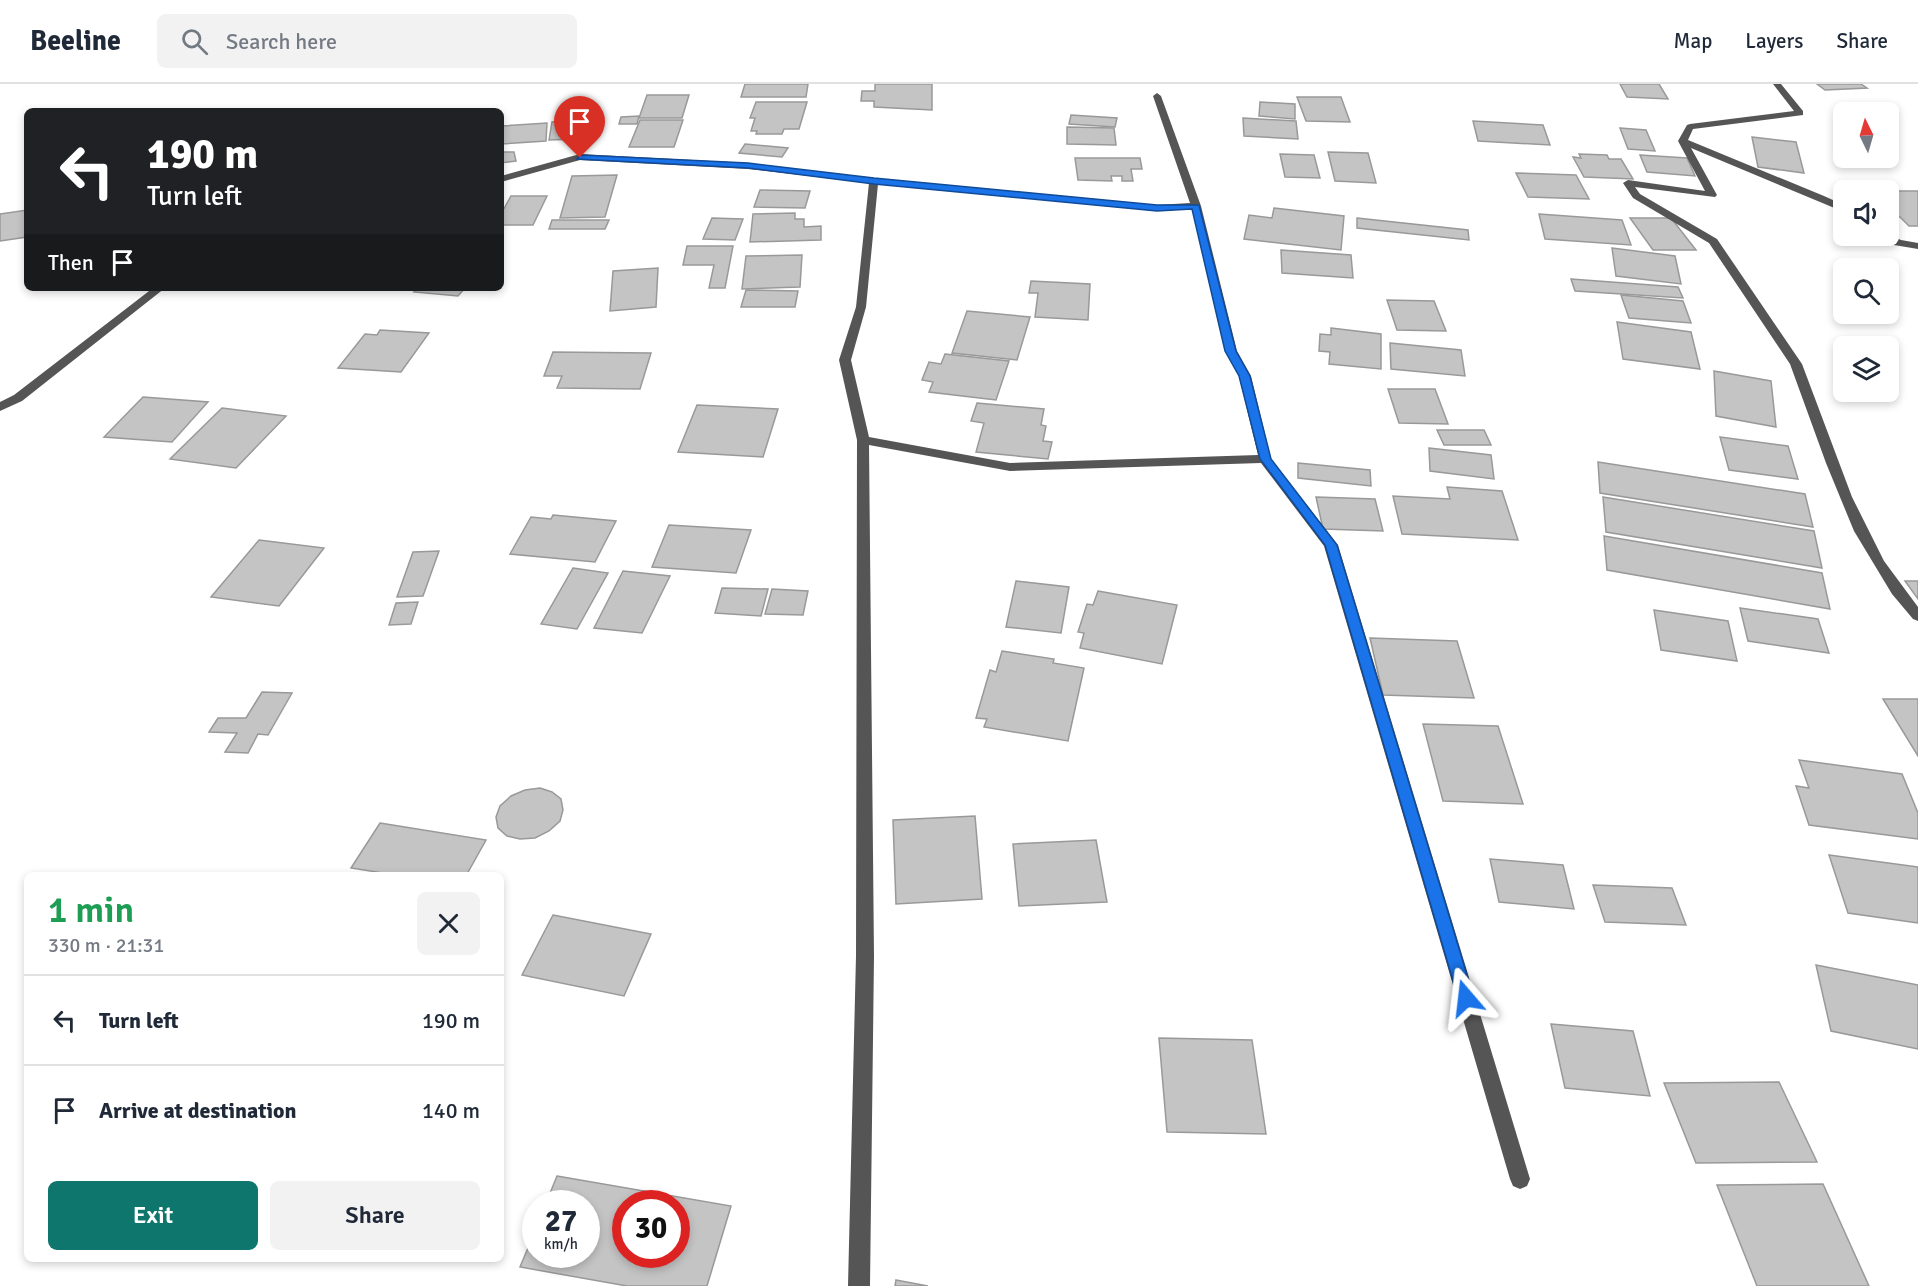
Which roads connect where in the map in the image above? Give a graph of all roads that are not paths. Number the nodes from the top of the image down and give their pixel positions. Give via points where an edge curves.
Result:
1 (1777, 84) edge
2 (1157, 96) dead end
3 (1683, 141) junction
4 (504, 178) edge
5 (874, 181) junction
6 (1833, 204) edge
7 (1196, 206) junction
8 (1899, 243) edge
9 (1918, 246) edge
10 (156, 291) edge
11 (0, 407) edge
12 (863, 440) junction
13 (1265, 459) junction
14 (1918, 616) edge
15 (1520, 1179) dead end
16 (860, 1286) edge

1 - 3 street via 1800,113 1690,127
2 - 7 street
3 - 6 street
3 - 14 street via 1712,195 1628,183 1636,196 1713,241 1782,341 1796,364 1862,532 1901,598
4 - 5 street via 580,158 748,166
5 - 7 street via 1157,208
5 - 12 street via 861,307 845,360
7 - 13 street via 1231,351 1245,376
8 - 9 street
10 - 11 street via 18,398
12 - 13 street via 1010,467
12 - 16 street via 865,956
13 - 15 street via 1331,545

